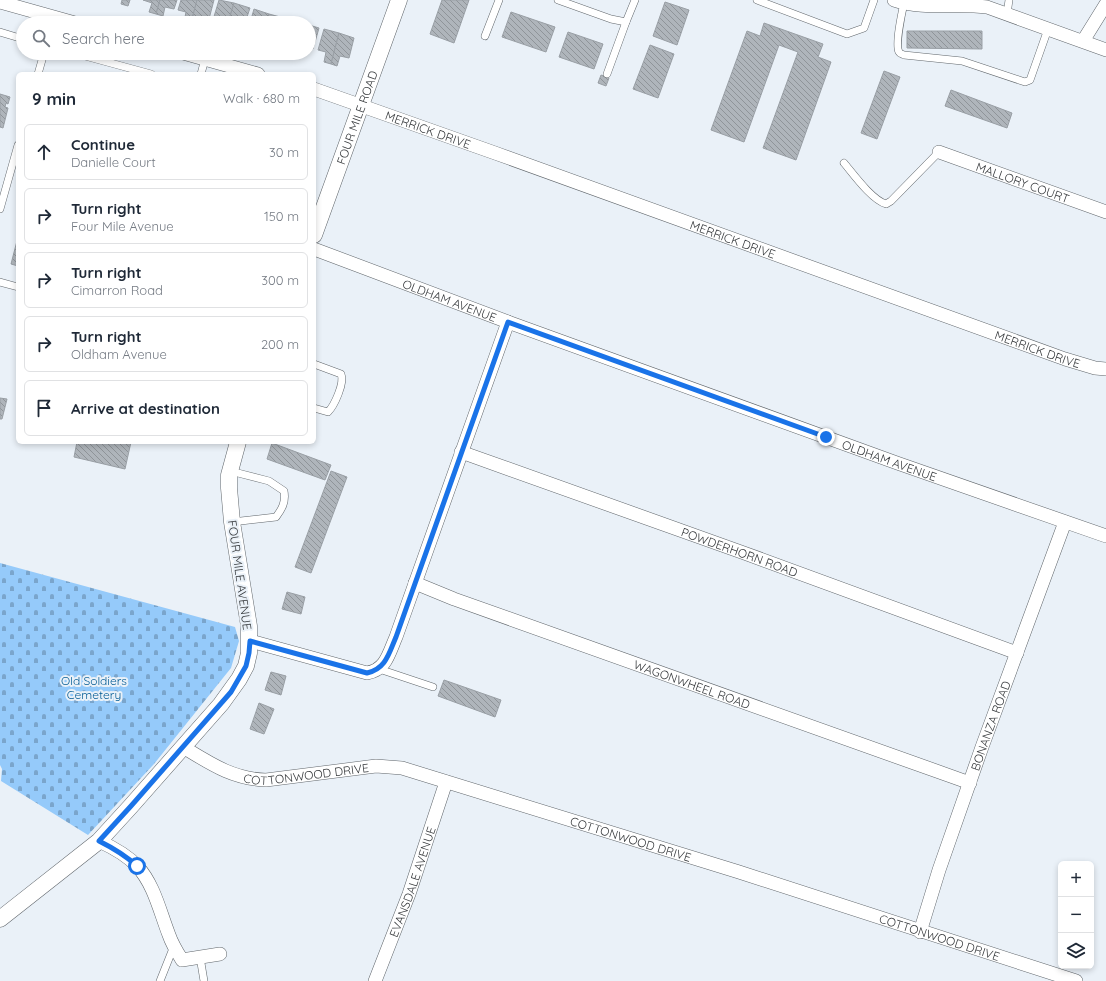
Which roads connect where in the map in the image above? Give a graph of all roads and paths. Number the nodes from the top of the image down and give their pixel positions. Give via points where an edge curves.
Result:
1 (399, 0) edge
2 (499, 0) edge
3 (558, 0) edge
4 (635, 0) edge
5 (757, 0) edge
6 (874, 0) edge
7 (1009, 0) edge
8 (0, 2) edge
9 (899, 2) edge
10 (967, 2) edge
11 (1106, 4) edge
12 (1007, 14) junction
13 (41, 16) edge
14 (626, 22) junction
15 (1048, 29) junction
16 (0, 32) edge
17 (485, 36) dead end
18 (16, 37) edge
19 (1083, 41) junction
20 (1106, 50) edge
21 (42, 60) edge
22 (100, 60) edge
23 (205, 60) edge
24 (209, 60) edge
25 (39, 72) edge
26 (144, 72) edge
27 (202, 72) edge
28 (251, 72) edge
29 (607, 74) dead end
30 (316, 91) edge
31 (360, 105) junction
32 (16, 152) edge
33 (939, 152) joint
34 (844, 163) dead end
35 (0, 209) edge
36 (1106, 212) edge
37 (316, 228) edge
38 (316, 250) edge
39 (0, 282) edge
40 (16, 286) edge
41 (508, 322) junction
42 (316, 365) edge
43 (1106, 369) edge
44 (316, 409) edge
45 (237, 444) edge
46 (461, 452) junction
47 (230, 471) junction
48 (232, 522) junction
49 (1065, 522) junction
50 (1106, 536) edge
51 (415, 583) junction
52 (250, 641) junction
53 (1017, 653) junction
54 (379, 669) junction
55 (433, 687) dead end
56 (183, 747) junction
57 (446, 782) junction
58 (970, 783) junction
59 (99, 841) junction
60 (0, 919) edge
61 (920, 932) junction
62 (174, 946) junction
63 (220, 954) dead end
64 (200, 957) junction
65 (160, 981) edge
66 (204, 981) edge
67 (375, 981) edge
68 (1076, 981) edge

1 - 31 street, FOUR MILE ROAD
2 - 17 lane
3 - 14 lane
4 - 14 lane
5 - 6 lane via 847,34 864,28
7 - 12 lane
8 - 13 street
9 - 10 street via 917,6
9 - 15 lane via 900,53 962,61 1025,82 1030,80
10 - 12 street
11 - 19 street
12 - 15 street
14 - 29 lane
15 - 19 street
16 - 18 lane
19 - 20 street
21 - 25 lane
22 - 26 lane
23 - 27 lane
24 - 28 street
30 - 31 street, MERRICK DRIVE
31 - 37 street, FOUR MILE ROAD
31 - 43 street, MERRICK DRIVE via 1065,359
32 - 35 lane
33 - 34 lane via 891,202 886,204 874,197
33 - 36 street, MALLORY COURT
38 - 41 street, OLDHAM AVENUE
39 - 40 lane
41 - 46 street
41 - 49 street, OLDHAM AVENUE
42 - 44 lane via 341,374 342,382 332,408 328,412
45 - 47 street, FOUR MILE AVENUE
46 - 51 street
46 - 53 street, POWDERHORN ROAD
47 - 48 street, FOUR MILE AVENUE
47 - 48 lane via 269,481 284,491 286,498 276,517
48 - 52 street, FOUR MILE AVENUE
49 - 50 street, OLDHAM AVENUE
49 - 53 street, BONANZA ROAD
51 - 54 street via 387,658
51 - 58 street, WAGONWHEEL ROAD
52 - 54 street via 359,672 376,672
52 - 56 street, FOUR MILE AVENUE via 246,666 239,679
53 - 58 street, BONANZA ROAD
54 - 55 lane
56 - 57 street, COTTONWOOD DRIVE via 232,774 254,780 389,766
56 - 59 street, FOUR MILE AVENUE
57 - 61 street, COTTONWOOD DRIVE via 739,872
57 - 67 street, EVANSDALE AVENUE via 409,894
58 - 61 street, BONANZA ROAD
59 - 60 street, FOUR MILE AVENUE
59 - 62 street via 128,858 145,876
61 - 68 street, COTTONWOOD DRIVE
62 - 64 street via 182,960
62 - 65 lane
63 - 64 street
64 - 66 lane

